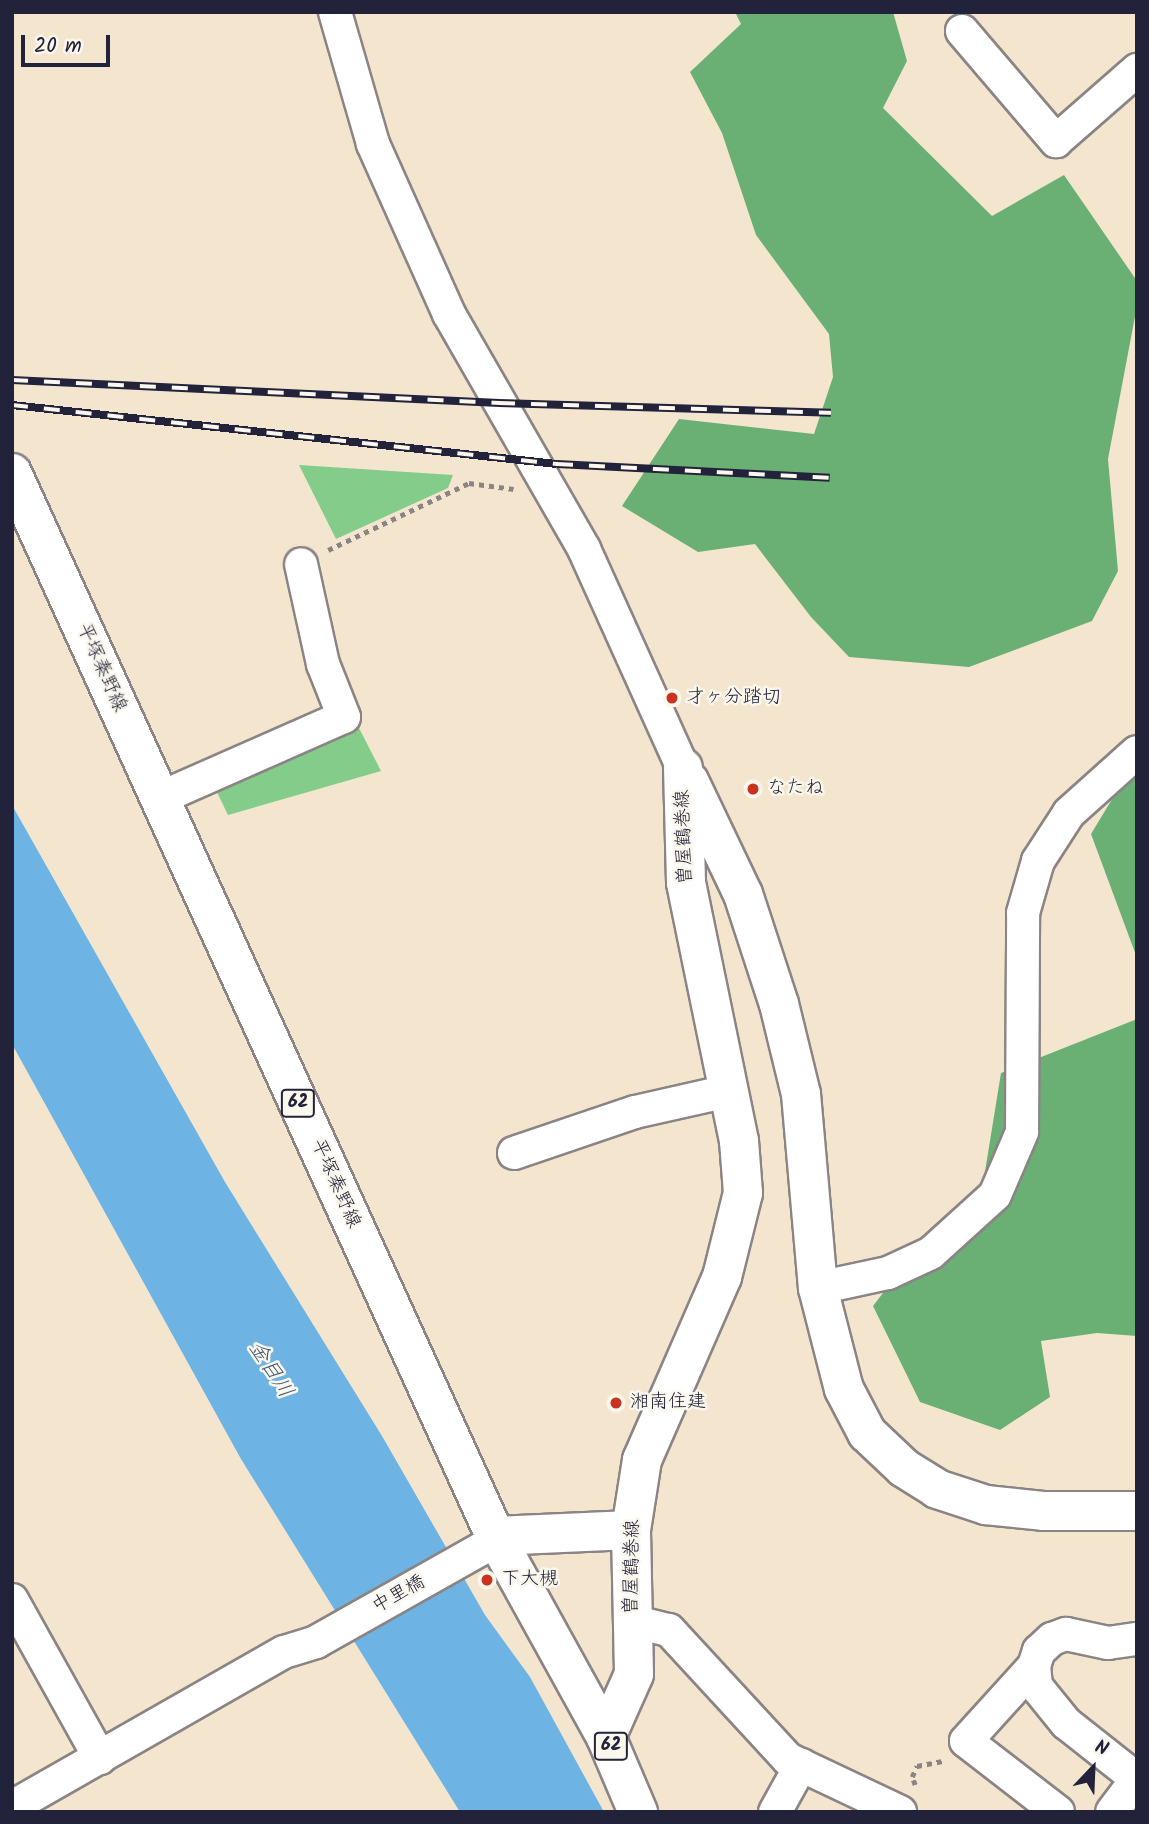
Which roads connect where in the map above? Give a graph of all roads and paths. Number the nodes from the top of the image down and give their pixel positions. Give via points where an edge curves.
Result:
1 (335, 12) edge
2 (962, 31) dead end
3 (1137, 70) edge
4 (12, 473) edge
5 (528, 491) dead end
6 (300, 564) joint
7 (1137, 752) edge
8 (683, 768) junction
9 (160, 798) junction
10 (728, 1091) junction
11 (514, 1153) dead end
12 (818, 1288) junction
13 (1137, 1511) edge
14 (631, 1530) junction
15 (489, 1542) junction
16 (12, 1600) edge
17 (632, 1621) junction
18 (1137, 1639) edge
19 (1034, 1666) junction
20 (606, 1737) junction
21 (100, 1758) junction
22 (950, 1759) dead end
23 (801, 1765) junction
24 (31, 1804) edge
25 (910, 1804) edge
26 (638, 1812) edge
27 (775, 1812) edge
28 (1058, 1812) edge
29 (1112, 1812) edge

1 - 8 street via 373,144 449,314 584,549
2 - 3 street via 1056,141
4 - 9 main road, 平塚秦野線 / 62
5 - 6 path via 469,483
6 - 9 street via 323,664 344,717
7 - 12 street via 1069,813 1038,861 1023,913 1023,1132 995,1195 931,1253 888,1273
8 - 10 main road, 曽屋鶴巻線 via 685,882
8 - 12 main road, 曽屋鶴巻線 via 743,894 779,1004 801,1094
9 - 15 main road, 平塚秦野線 / 62
10 - 11 street via 635,1112
10 - 14 main road, 曽屋鶴巻線 via 739,1141 743,1193 735,1239 642,1460
12 - 13 main road, 曽屋鶴巻線 via 844,1389 867,1433 904,1468 937,1489 986,1505 1043,1511
14 - 15 main road
14 - 17 main road, 曽屋鶴巻線
15 - 20 main road, 平塚秦野線 / 62 via 551,1638
15 - 21 street, 中里橋
16 - 21 street
17 - 20 main road, 曽屋鶴巻線 via 630,1692
17 - 23 street via 669,1630 788,1759
18 - 19 street via 1108,1643 1066,1634 1039,1651
19 - 28 street via 966,1741
19 - 29 street via 1036,1686 1066,1723 1136,1779
20 - 26 main road, 平塚秦野線 / 62
21 - 24 street, 中里橋
22 - 25 path via 917,1766
23 - 25 street
23 - 27 street

